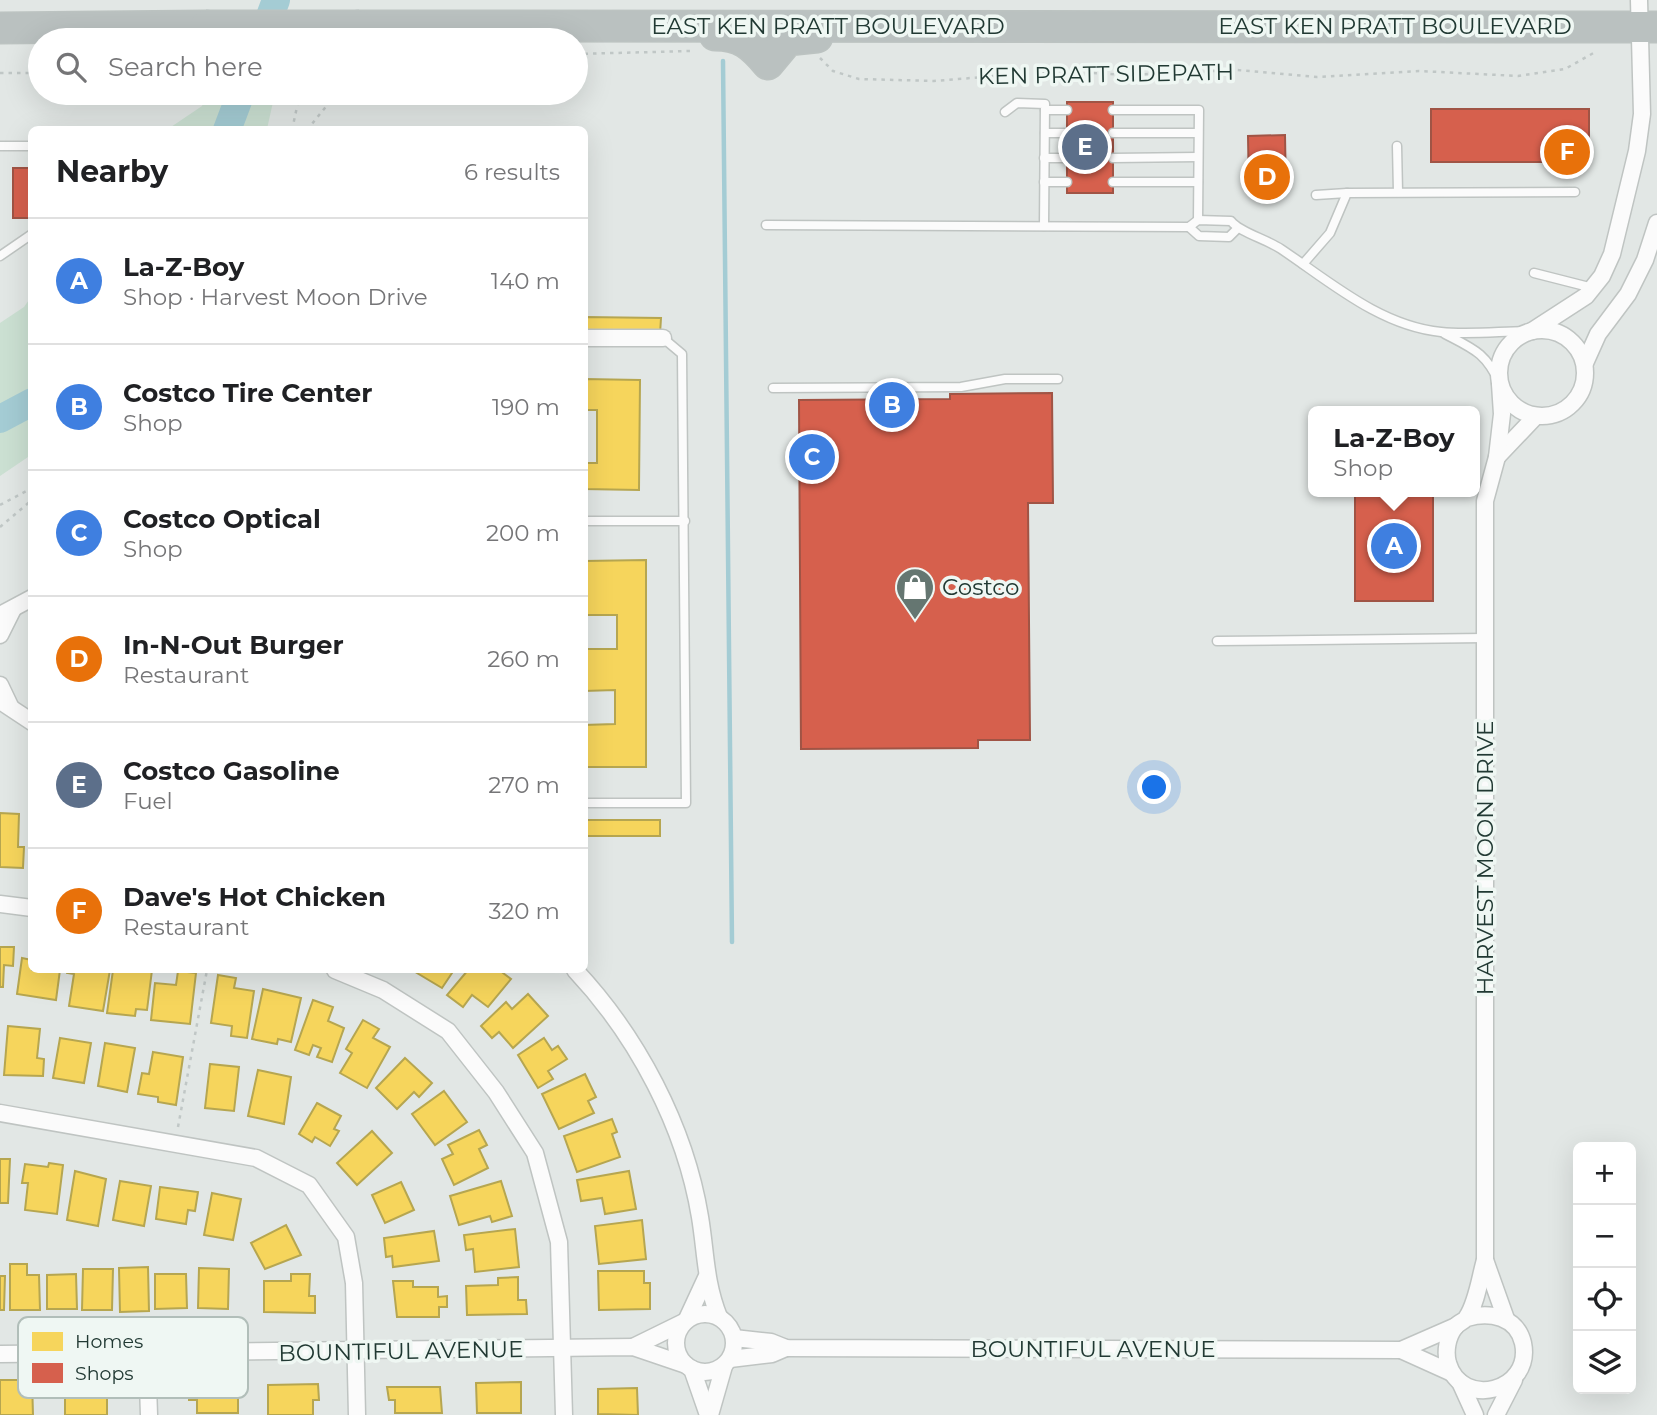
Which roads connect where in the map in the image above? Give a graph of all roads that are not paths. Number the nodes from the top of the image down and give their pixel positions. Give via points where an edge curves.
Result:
1 (1645, 18) edge
2 (0, 28) edge
3 (520, 28) edge
4 (588, 34) edge
5 (1045, 107) junction
6 (1067, 110) dead end
7 (1113, 110) dead end
8 (1005, 112) dead end
9 (1045, 132) junction
10 (1067, 132) dead end
11 (1113, 133) dead end
12 (1198, 133) junction
13 (0, 146) edge
14 (28, 146) edge
15 (1398, 146) dead end
16 (1198, 157) junction
17 (1044, 158) junction
18 (1067, 158) dead end
19 (1113, 158) dead end
20 (1044, 182) junction
21 (1067, 182) dead end
22 (1113, 182) dead end
23 (1198, 182) junction
24 (1575, 191) dead end
25 (1398, 192) junction
26 (1347, 193) junction
27 (1316, 195) dead end
28 (1198, 220) junction
29 (1657, 223) edge
30 (766, 225) dead end
31 (1044, 226) junction
32 (1189, 227) junction
33 (1237, 229) junction
34 (28, 237) edge
35 (0, 256) edge
36 (1303, 264) junction
37 (1534, 273) dead end
38 (1593, 288) junction
39 (1532, 331) junction
40 (1442, 332) junction
41 (588, 338) edge
42 (663, 338) joint
43 (1585, 363) junction
44 (1058, 379) dead end
45 (1500, 384) junction
46 (773, 388) dead end
47 (1536, 416) junction
48 (1497, 457) junction
49 (588, 521) edge
50 (685, 521) junction
51 (28, 600) edge
52 (6, 612) edge
53 (0, 635) edge
54 (1485, 638) junction
55 (1217, 641) dead end
56 (0, 685) edge
57 (5, 704) edge
58 (28, 719) edge
59 (588, 803) edge
60 (0, 904) edge
61 (28, 908) edge
62 (342, 973) edge
63 (577, 973) edge
64 (0, 1113) edge
65 (1485, 1260) junction
66 (706, 1278) junction
67 (719, 1317) junction
68 (1506, 1319) junction
69 (685, 1320) junction
70 (1462, 1322) junction
71 (734, 1338) junction
72 (634, 1347) junction
73 (564, 1348) junction
74 (786, 1348) junction
75 (1401, 1350) junction
76 (356, 1352) junction
77 (0, 1354) edge
78 (18, 1354) edge
79 (248, 1354) edge
80 (727, 1363) junction
81 (689, 1367) junction
82 (1515, 1377) junction
83 (1456, 1378) junction
84 (357, 1415) edge
85 (564, 1415) edge
86 (709, 1415) edge
87 (1475, 1415) edge
88 (1496, 1415) edge

1 - 4 highway, EAST KEN PRATT BOULEVARD, bridge via 895,26 873,37 796,37 782,45 768,64 751,44 729,35
1 - 38 street via 1637,151 1612,254
2 - 3 highway, EAST KEN PRATT BOULEVARD, bridge
5 - 6 lane
5 - 8 lane via 1017,103
5 - 9 lane
7 - 12 lane via 1199,110
9 - 10 lane
9 - 17 lane
11 - 12 lane
12 - 16 lane
13 - 14 lane
15 - 25 lane
16 - 19 lane
16 - 23 lane
17 - 18 lane
17 - 20 lane
20 - 21 lane
20 - 31 lane
22 - 23 lane
23 - 28 lane
24 - 25 lane
25 - 26 lane
26 - 27 lane
26 - 36 lane via 1330,233
28 - 32 lane
28 - 33 lane via 1231,221
29 - 43 street via 1646,260 1598,334
30 - 31 lane
31 - 32 lane
32 - 33 lane via 1199,236 1228,237
33 - 36 lane via 1265,239
34 - 35 lane
36 - 40 lane via 1382,314
37 - 38 lane
38 - 39 street
39 - 40 lane
39 - 43 street via 1546,330 1571,340
39 - 45 street via 1505,351
40 - 45 lane via 1478,351
41 - 42 street
42 - 50 lane via 682,354
43 - 47 street via 1586,377 1575,403 1563,412
44 - 46 lane via 1005,379 961,387
45 - 47 street via 1513,406
45 - 48 street, HARVEST MOON DRIVE
47 - 48 street, HARVEST MOON DRIVE
48 - 54 street, HARVEST MOON DRIVE via 1485,501
49 - 50 lane
50 - 59 lane via 687,803
51 - 52 street
52 - 53 street
54 - 55 lane
54 - 65 street, HARVEST MOON DRIVE
56 - 57 street
57 - 58 street
60 - 61 street
62 - 73 street via 383,990 448,1031 496,1092 535,1153 559,1242
63 - 66 street via 627,1036 656,1088 680,1145 699,1216
64 - 76 street via 256,1158 309,1185 345,1237 354,1283
65 - 68 street
65 - 70 street
66 - 67 street
66 - 69 street
67 - 69 street via 697,1314
67 - 71 street
68 - 70 street via 1480,1314
68 - 82 street via 1522,1340 1524,1353
69 - 72 street, BOUNTIFUL AVENUE
69 - 81 street via 675,1344 678,1356
70 - 75 street
70 - 83 street via 1446,1350
71 - 74 street
71 - 80 street
72 - 73 street, BOUNTIFUL AVENUE
72 - 81 street, BOUNTIFUL AVENUE
73 - 76 street, BOUNTIFUL AVENUE
73 - 85 street
74 - 75 street, BOUNTIFUL AVENUE
74 - 80 street
75 - 83 street
76 - 79 street, BOUNTIFUL AVENUE
76 - 84 street
77 - 78 street, BOUNTIFUL AVENUE
80 - 81 street via 702,1373
80 - 86 street
81 - 86 street
82 - 83 street via 1506,1385 1483,1391
82 - 88 street
83 - 87 street

